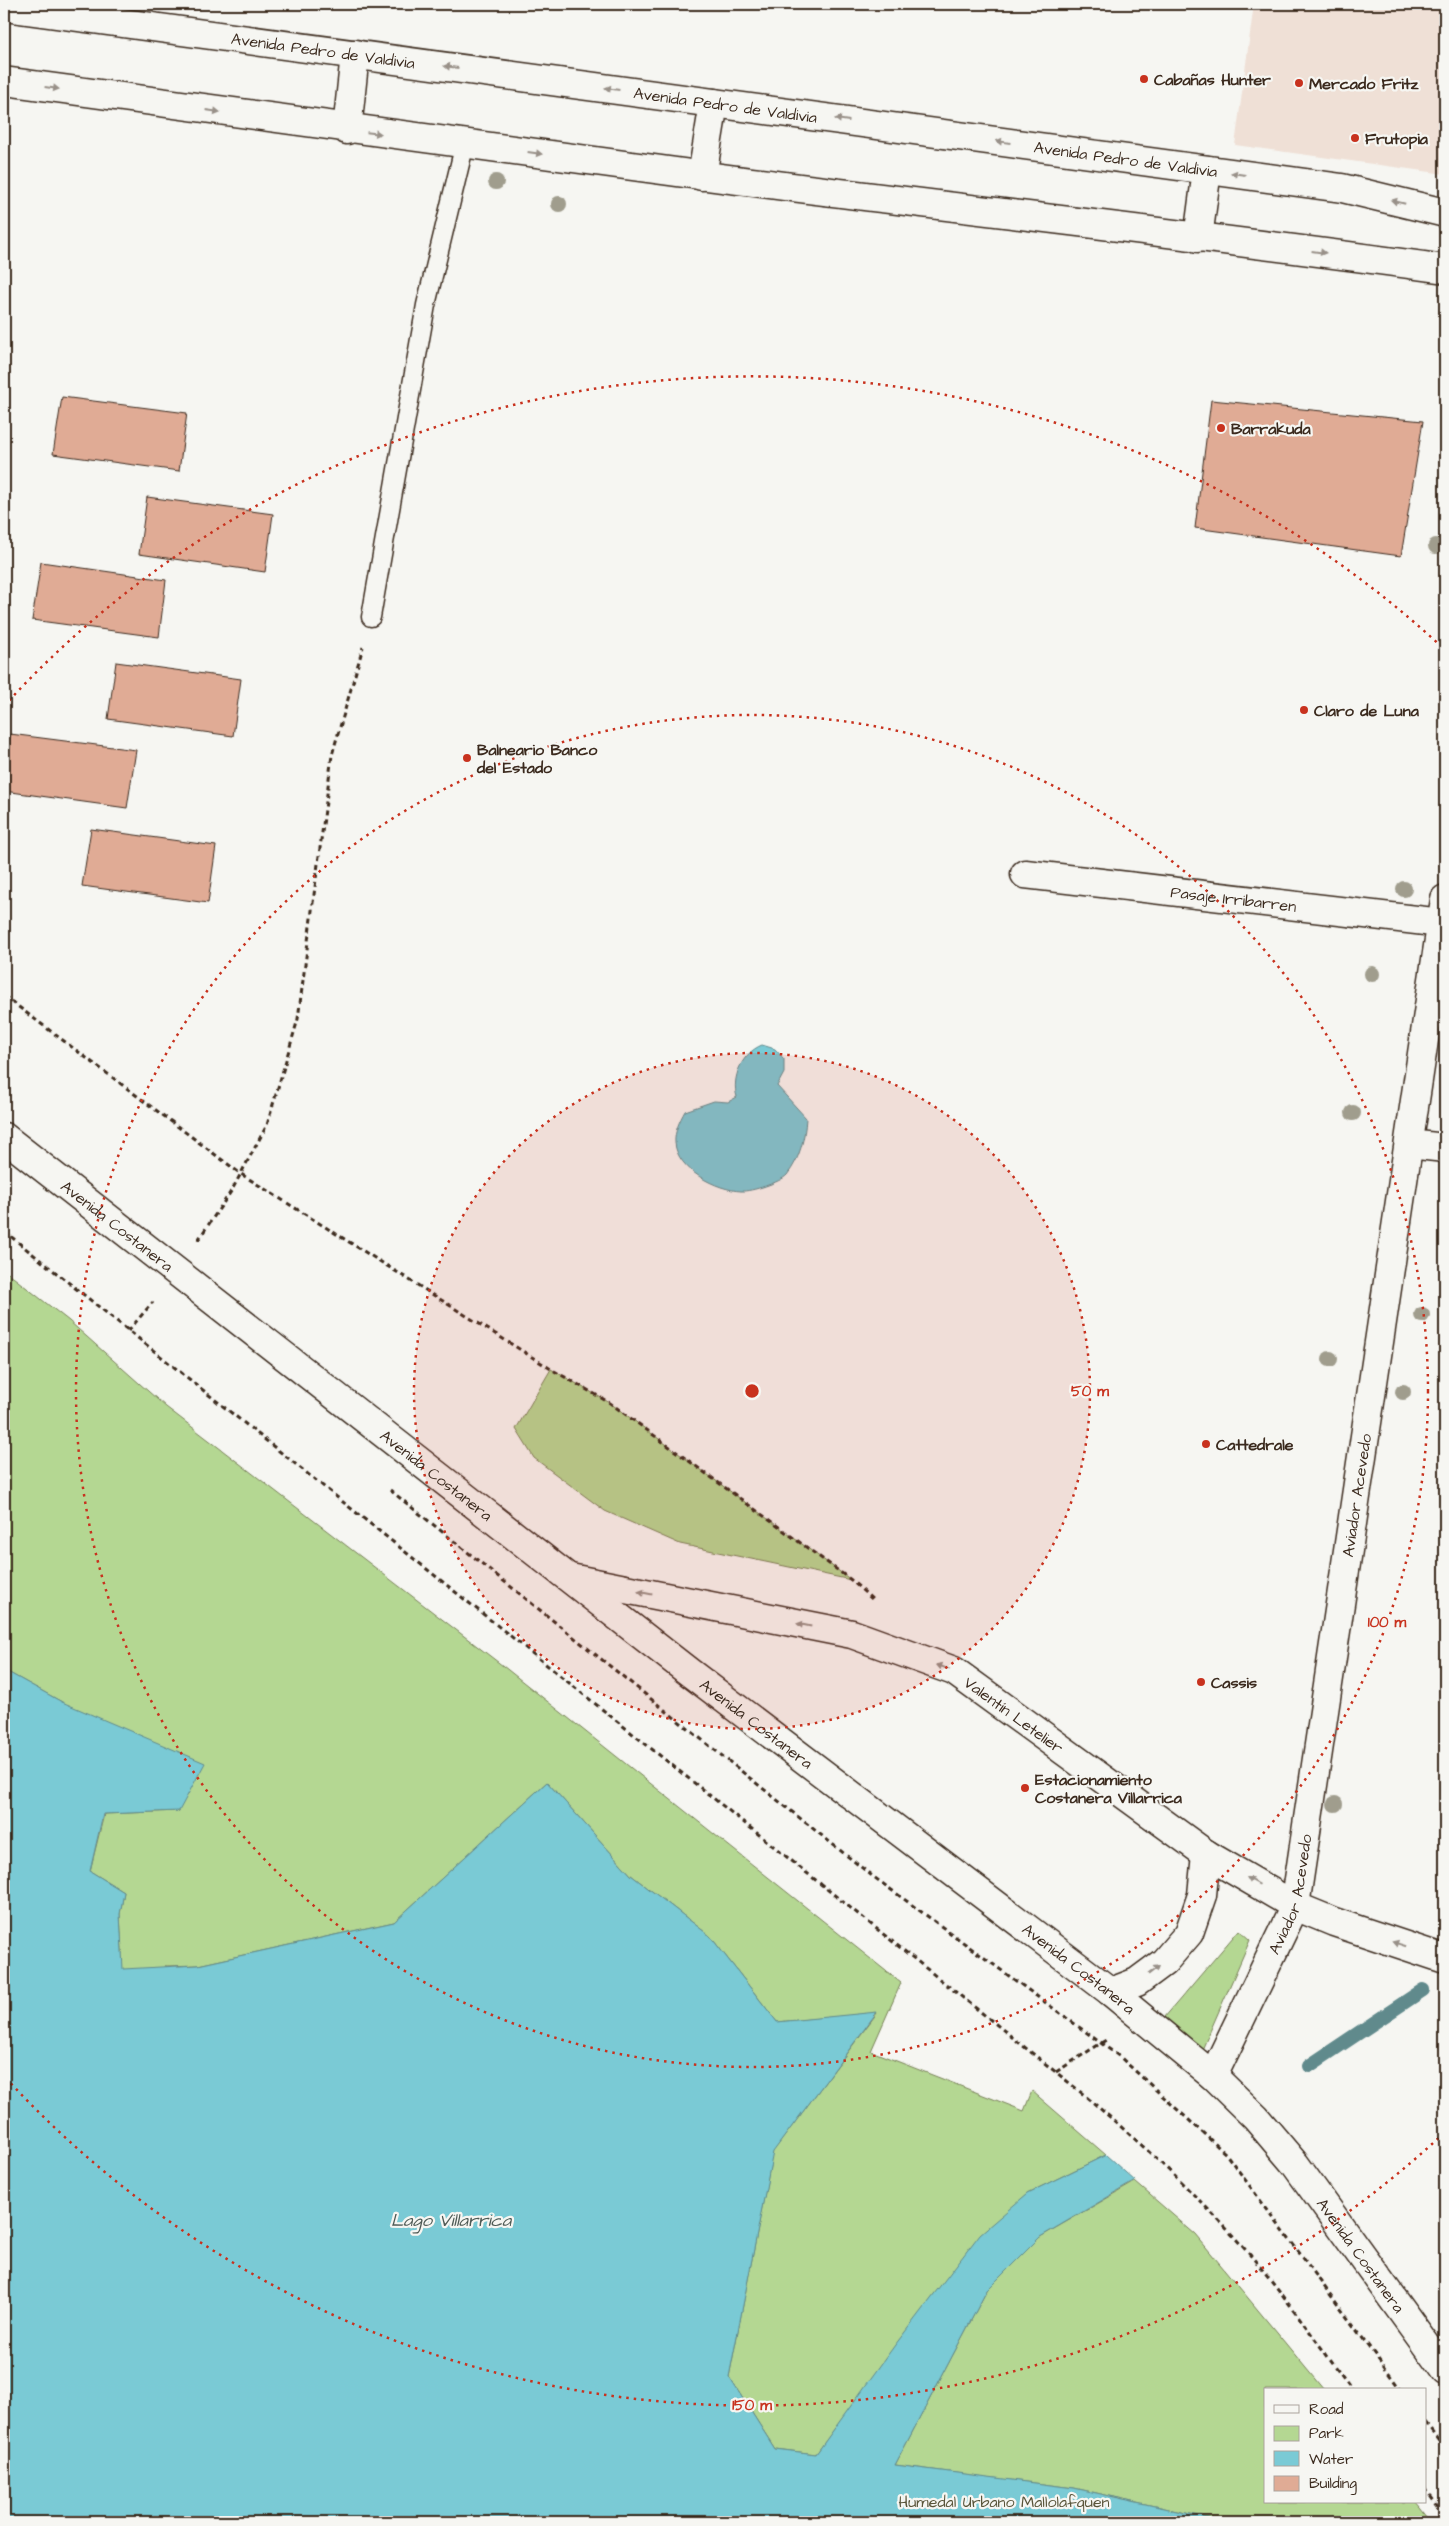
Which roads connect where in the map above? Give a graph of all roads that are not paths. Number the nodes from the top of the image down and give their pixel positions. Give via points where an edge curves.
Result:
1 (4, 7) edge
2 (355, 54) junction
3 (4, 81) edge
4 (714, 103) junction
5 (347, 130) junction
6 (464, 143) junction
7 (1208, 170) junction
8 (702, 176) junction
9 (1445, 213) edge
10 (1198, 238) junction
11 (1445, 269) edge
12 (371, 617) road end
13 (1025, 874) dead end
14 (1444, 911) edge
15 (4, 1137) edge
16 (1409, 1144) junction
17 (1445, 1148) edge
18 (570, 1578) junction
19 (1206, 1854) junction
20 (1295, 1906) junction
21 (1445, 1959) edge
22 (1111, 1992) junction
23 (1214, 2076) junction
24 (1445, 2371) edge

1 - 2 street, Avenida Pedro de Valdivia
4 -> 2 street, Avenida Pedro de Valdivia
2 - 5 street
3 -> 5 street
7 -> 4 street, Avenida Pedro de Valdivia
4 - 8 street
5 -> 6 street
6 -> 8 street
6 - 12 lane via 426,305
9 -> 7 street, Avenida Pedro de Valdivia via 1342,188
7 - 10 street
8 - 10 street
10 -> 11 street
13 - 14 street, Pasaje Irribarren
14 - 16 street, Aviador Acevedo
15 - 18 street, Avenida Costanera
16 - 17 street
16 - 20 street, Aviador Acevedo
19 -> 18 street, Valentín Letelier via 954,1671 852,1634
18 - 22 street, Avenida Costanera
20 -> 19 street, Valentín Letelier
22 -> 19 street via 1137,1982 1164,1962 1189,1933 1202,1895
21 -> 20 street, Valentín Letelier
20 - 23 street, Aviador Acevedo
22 - 23 street, Avenida Costanera
23 - 24 street, Avenida Costanera via 1295,2164

